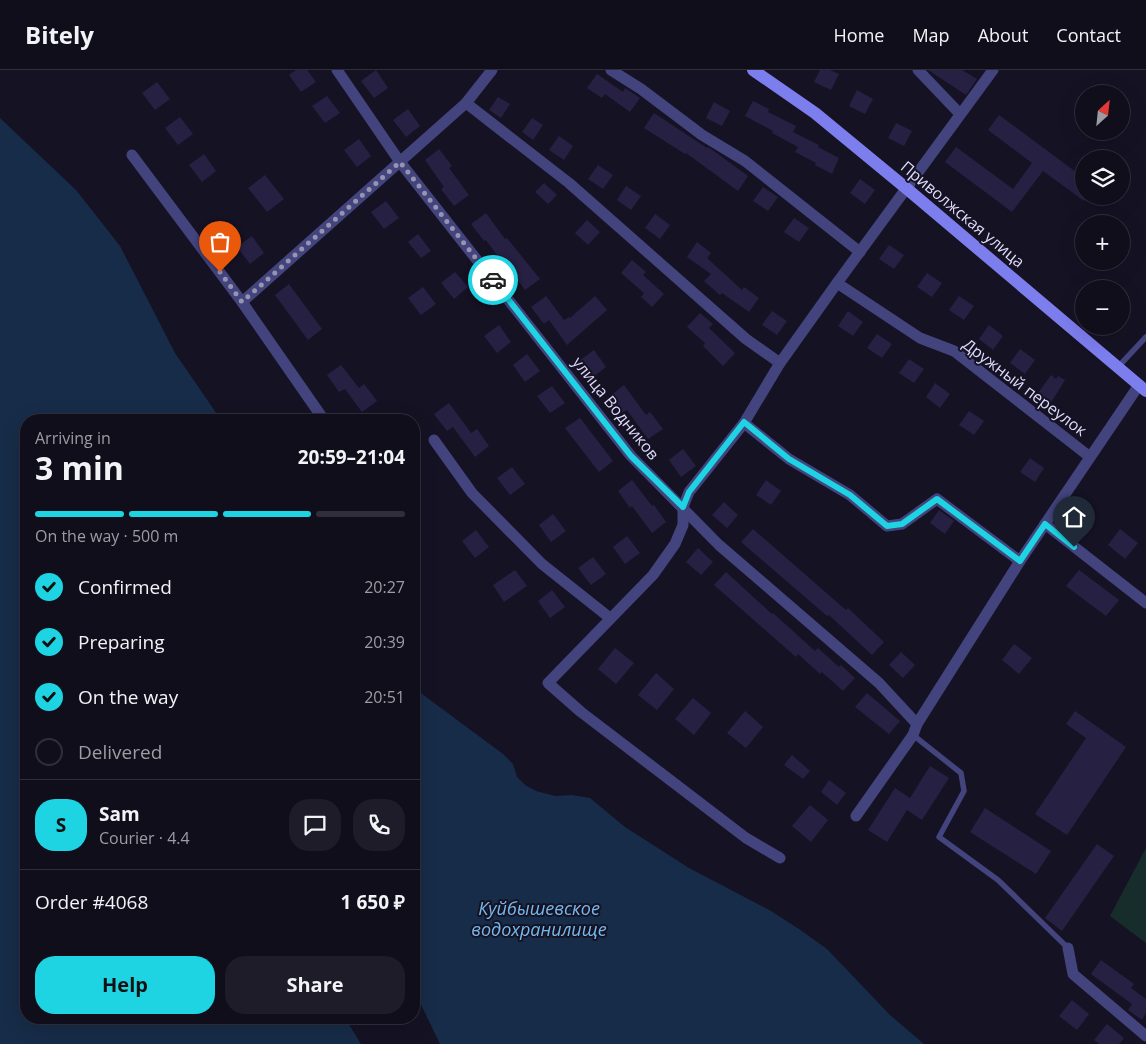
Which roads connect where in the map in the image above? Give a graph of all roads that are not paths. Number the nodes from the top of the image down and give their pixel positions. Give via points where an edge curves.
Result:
1 (336, 70) edge
2 (492, 70) edge
3 (611, 70) edge
4 (753, 70) edge
5 (918, 70) edge
6 (993, 70) edge
7 (466, 102) junction
8 (960, 114) junction
9 (132, 155) dead end
10 (400, 162) junction
11 (906, 188) junction
12 (860, 252) junction
13 (837, 283) junction
14 (242, 302) junction
15 (1146, 337) edge
16 (780, 363) junction
17 (1118, 367) junction
18 (1143, 388) edge
19 (320, 414) edge
20 (744, 422) junction
21 (434, 440) dead end
22 (1090, 457) junction
23 (683, 507) junction
24 (1045, 524) junction
25 (1020, 561) junction
26 (1146, 603) edge
27 (610, 618) junction
28 (915, 730) junction
29 (856, 816) dead end
30 (780, 858) dead end
31 (1068, 948) joint
32 (1146, 1036) edge

1 - 10 street, улица Водников
2 - 7 street
3 - 12 street via 745,161
4 - 11 main road, Приволжская улица via 815,114
5 - 8 street
6 - 8 street
7 - 10 street
7 - 16 street via 569,184 746,340
8 - 11 street
9 - 14 street
10 - 14 street
10 - 23 street, улица Водников via 631,456
11 - 12 street
11 - 17 main road, Приволжская улица
12 - 13 street
13 - 16 street
13 - 22 street, Дружный переулок via 920,338 954,351
14 - 19 street
15 - 17 lane
16 - 20 street
17 - 18 main road, Приволжская улица
18 - 22 street
20 - 23 street via 689,492
20 - 25 street via 789,459 850,495 887,526 902,524 937,499
21 - 27 street via 472,494 542,564
22 - 24 street
23 - 27 street via 683,525 675,544 654,575
23 - 28 street, улица Водников via 719,544 879,683
24 - 25 street
24 - 26 street
25 - 28 street
27 - 30 street via 548,684 746,838
28 - 29 street
28 - 31 lane via 961,773 964,791 939,837 998,880
31 - 32 street via 1073,974

